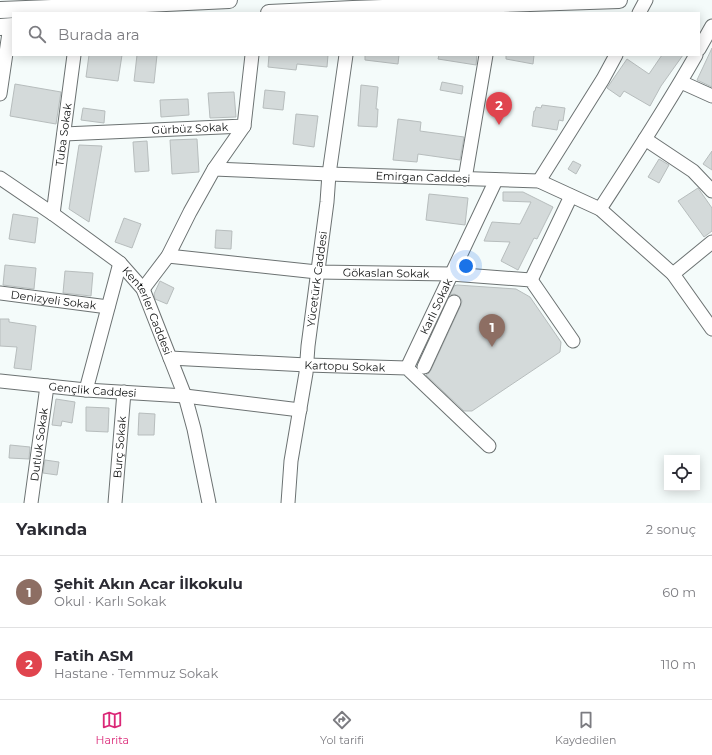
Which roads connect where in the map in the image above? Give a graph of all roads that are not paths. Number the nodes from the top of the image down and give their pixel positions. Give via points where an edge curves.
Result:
1 (229, 0) edge
2 (619, 0) edge
3 (646, 0) edge
4 (191, 1) edge
5 (104, 3) edge
6 (9, 7) edge
7 (494, 9) edge
8 (352, 11) edge
9 (310, 12) edge
10 (640, 12) edge
11 (8, 26) edge
12 (712, 26) edge
13 (700, 47) edge
14 (74, 56) edge
15 (252, 56) edge
16 (346, 56) edge
17 (486, 56) edge
18 (615, 56) edge
19 (695, 56) edge
20 (681, 82) junction
21 (0, 94) edge
22 (712, 96) edge
23 (244, 126) junction
24 (64, 134) junction
25 (645, 139) junction
26 (214, 169) junction
27 (329, 174) junction
28 (465, 179) junction
29 (496, 180) junction
30 (539, 181) junction
31 (1, 183) edge
32 (712, 192) edge
33 (571, 196) junction
34 (600, 209) junction
35 (53, 214) junction
36 (712, 242) edge
37 (168, 256) junction
38 (120, 264) junction
39 (317, 272) junction
40 (451, 274) junction
41 (673, 274) junction
42 (531, 280) junction
43 (143, 289) junction
44 (0, 293) edge
45 (454, 302) dead end
46 (108, 307) junction
47 (435, 310) junction
48 (448, 315) junction
49 (712, 329) edge
50 (573, 341) dead end
51 (170, 358) junction
52 (307, 365) junction
53 (424, 367) dead end
54 (407, 368) junction
55 (0, 381) edge
56 (47, 386) junction
57 (86, 390) junction
58 (124, 392) junction
59 (184, 396) junction
60 (300, 410) junction
61 (489, 446) dead end
62 (31, 503) edge
63 (115, 503) edge
64 (208, 503) edge
65 (288, 503) edge

1 - 4 main road
2 - 7 main road
3 - 10 street
4 - 5 main road
5 - 6 main road
7 - 8 main road
8 - 9 main road
11 - 21 street
12 - 13 street
14 - 24 street, Tuba Sokak
15 - 23 street, Gürbüz Sokak
16 - 27 street, Yücetürk Caddesi
17 - 28 street
18 - 30 street
19 - 20 street
20 - 22 street
20 - 25 street
23 - 24 street, Gürbüz Sokak
23 - 26 street
24 - 35 street, Tuba Sokak
25 - 32 street via 693,171
25 - 34 street
26 - 27 street, Emirgan Caddesi
26 - 37 street
27 - 28 street, Emirgan Caddesi
27 - 39 street, Yücetürk Caddesi
28 - 29 street, Emirgan Caddesi
29 - 30 street, Emirgan Caddesi
29 - 40 street, Karlı Sokak
30 - 33 street, Emirgan Caddesi
31 - 35 street, Kenterler Caddesi
33 - 34 street, Emirgan Caddesi
33 - 42 street
34 - 41 street, Emirgan Caddesi
35 - 38 street, Kenterler Caddesi
36 - 41 street
37 - 39 street, Gökaslan Sokak
37 - 43 street
38 - 43 street, Kenterler Caddesi
38 - 46 street
39 - 40 street, Gökaslan Sokak
39 - 52 street, Yücetürk Caddesi
40 - 42 street, Gökaslan Sokak
40 - 47 street, Karlı Sokak
41 - 49 street, Emirgan Caddesi
42 - 50 street
43 - 51 street, Kenterler Caddesi
44 - 46 street, Denizyeli Sokak
45 - 48 street
46 - 57 street
47 - 48 street
47 - 54 street, Karlı Sokak
48 - 53 street
51 - 52 street, Kartopu Sokak
51 - 59 street, Kenterler Caddesi
52 - 54 street, Kartopu Sokak
52 - 60 street, Yücetürk Caddesi
54 - 61 street
55 - 56 street, Gençlik Caddesi
56 - 57 street, Gençlik Caddesi
56 - 62 street, Dutluk Sokak
57 - 58 street, Gençlik Caddesi
58 - 59 street, Gençlik Caddesi
58 - 63 street, Burç Sokak
59 - 60 street, Gençlik Caddesi
59 - 64 street, Kenterler Caddesi via 194,429
60 - 65 street, Yücetürk Caddesi via 291,461

